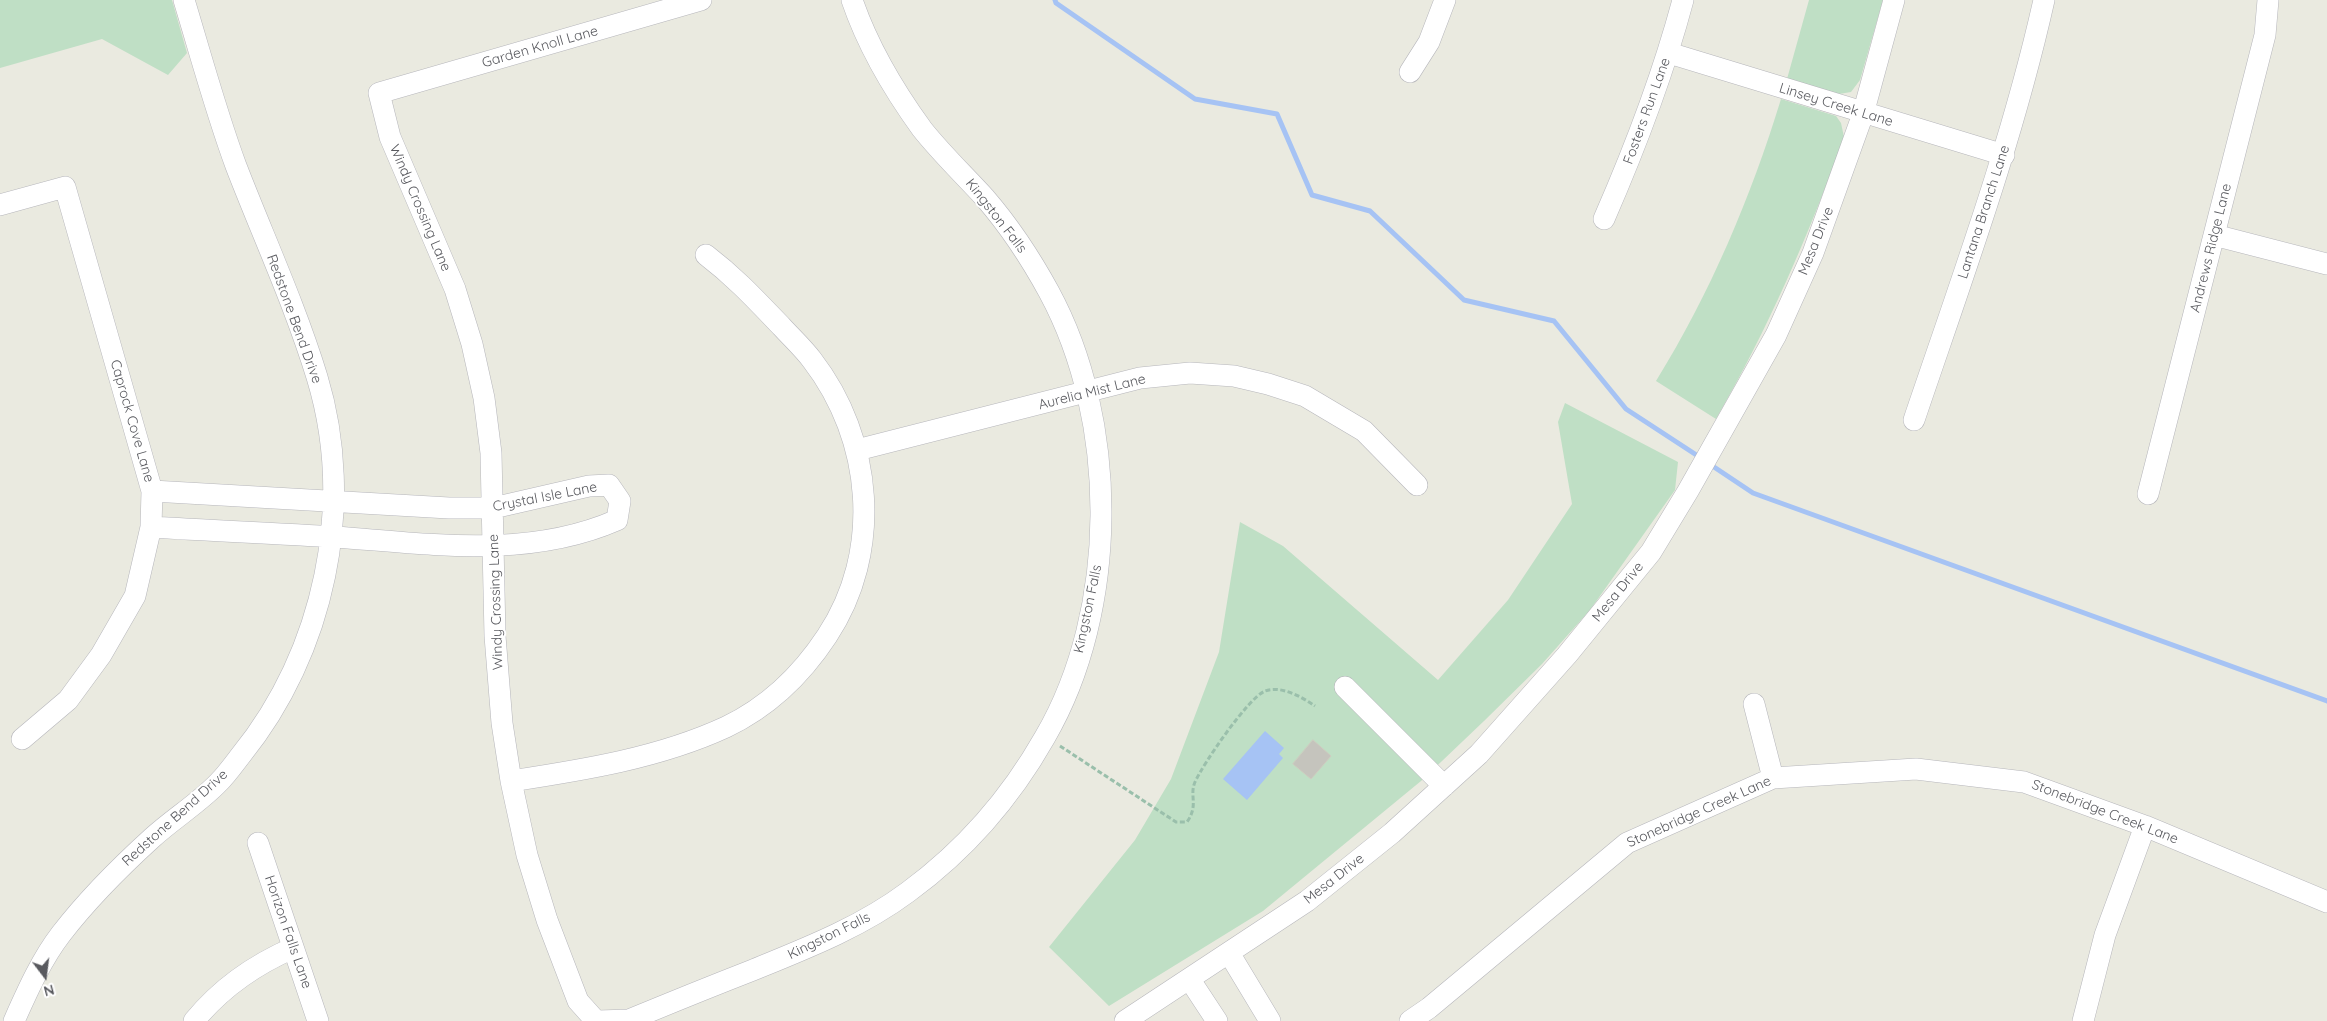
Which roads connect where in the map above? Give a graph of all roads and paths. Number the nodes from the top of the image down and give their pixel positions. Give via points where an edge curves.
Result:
1 (184, 0) edge
2 (701, 0) edge
3 (852, 0) edge
4 (1445, 0) edge
5 (1683, 0) edge
6 (1894, 0) edge
7 (2044, 0) edge
8 (2268, 0) edge
9 (1669, 53) junction
10 (1410, 72) dead end
11 (379, 93) joint
12 (1863, 114) junction
13 (2004, 155) junction
14 (0, 205) edge
15 (1604, 219) dead end
16 (2214, 235) junction
17 (706, 255) dead end
18 (2327, 264) edge
19 (1086, 392) junction
20 (1914, 420) dead end
21 (857, 450) junction
22 (1417, 486) dead end
23 (152, 491) junction
24 (2148, 494) dead end
25 (333, 501) junction
26 (493, 508) junction
27 (151, 527) junction
28 (332, 537) junction
29 (494, 545) junction
30 (1345, 687) dead end
31 (1754, 704) dead end
32 (1315, 706) dead end
33 (1046, 737) junction
34 (22, 738) dead end
35 (1773, 778) junction
36 (511, 782) junction
37 (1444, 786) junction
38 (2145, 826) junction
39 (258, 843) dead end
40 (2327, 902) edge
41 (293, 948) junction
42 (1229, 953) junction
43 (1190, 980) junction
44 (1434, 1014) edge
45 (14, 1021) edge
46 (194, 1021) edge
47 (318, 1021) edge
48 (598, 1021) edge
49 (1125, 1021) edge
50 (1217, 1021) edge
51 (1270, 1021) edge
52 (1410, 1021) edge
53 (2084, 1021) edge

1 - 25 street, Redstone Bend Drive via 235,164 318,380 328,430
2 - 11 street, Garden Knoll Lane
3 - 19 street, Kingston Falls via 886,78 925,132 1020,243 1051,295 1073,346
4 - 10 street via 1429,42
5 - 9 street, Fosters Run Lane
6 - 12 street, Mesa Drive
7 - 13 street, Lantana Branch Lane via 2029,69
8 - 16 street, Andrews Ridge Lane via 2265,35
9 - 12 street, Linsey Creek Lane
9 - 15 street, Fosters Run Lane
11 - 26 street, Windy Crossing Lane via 390,137 455,289 472,344 484,398
12 - 13 street, Linsey Creek Lane
12 - 37 street, Mesa Drive via 1813,253 1776,334 1651,552 1480,754
13 - 20 street, Lantana Branch Lane
14 - 23 street, Caprock Cove Lane via 65,186
16 - 18 street
16 - 24 street, Andrews Ridge Lane
17 - 21 street via 738,279 812,360 844,415
19 - 21 street, Aurelia Mist Lane
19 - 22 street, Aurelia Mist Lane via 1140,378 1190,373 1234,376 1268,384 1305,396 1364,432
19 - 33 street, Kingston Falls via 1098,448 1102,493 1101,546 1084,640 1068,689
21 - 36 street via 865,522 859,567 842,615 811,661 775,696 727,726 664,750 582,770
23 - 25 street, Crystal Isle Lane
23 - 27 street, Caprock Cove Lane
25 - 26 street, Crystal Isle Lane
25 - 28 street, Redstone Bend Drive
26 - 29 street, Windy Crossing Lane
26 - 29 street, Crystal Isle Lane via 589,486 609,485 620,501 617,520 588,532 532,544
27 - 28 street, Crystal Isle Lane
27 - 34 street, Caprock Cove Lane via 135,596 101,655 68,700
28 - 29 street, Crystal Isle Lane
28 - 45 street, Redstone Bend Drive via 310,631 290,681 261,731 220,782 154,836 98,889 59,937
29 - 36 street, Windy Crossing Lane via 495,636
30 - 37 street
31 - 35 street
32 - 33 path via 1298,695 1283,691 1266,691 1250,702 1200,770 1194,784 1194,812 1188,822 1176,822
33 - 48 street, Kingston Falls via 986,821 947,861 907,893 862,922 810,947 628,1020
35 - 38 street, Stonebridge Creek Lane via 1916,769 2024,782
35 - 44 street, Stonebridge Creek Lane via 1627,843
36 - 48 street, Windy Crossing Lane via 546,920 578,1002
37 - 42 street, Mesa Drive via 1392,833 1307,901
38 - 40 street, Stonebridge Creek Lane
38 - 53 street via 2105,935
39 - 41 street, Horizon Falls Lane
41 - 46 street via 263,961 235,981 208,1003
41 - 47 street, Horizon Falls Lane
42 - 43 street, Mesa Drive
42 - 51 street
43 - 49 street, Mesa Drive
43 - 50 street
44 - 52 street, Stonebridge Creek Lane

